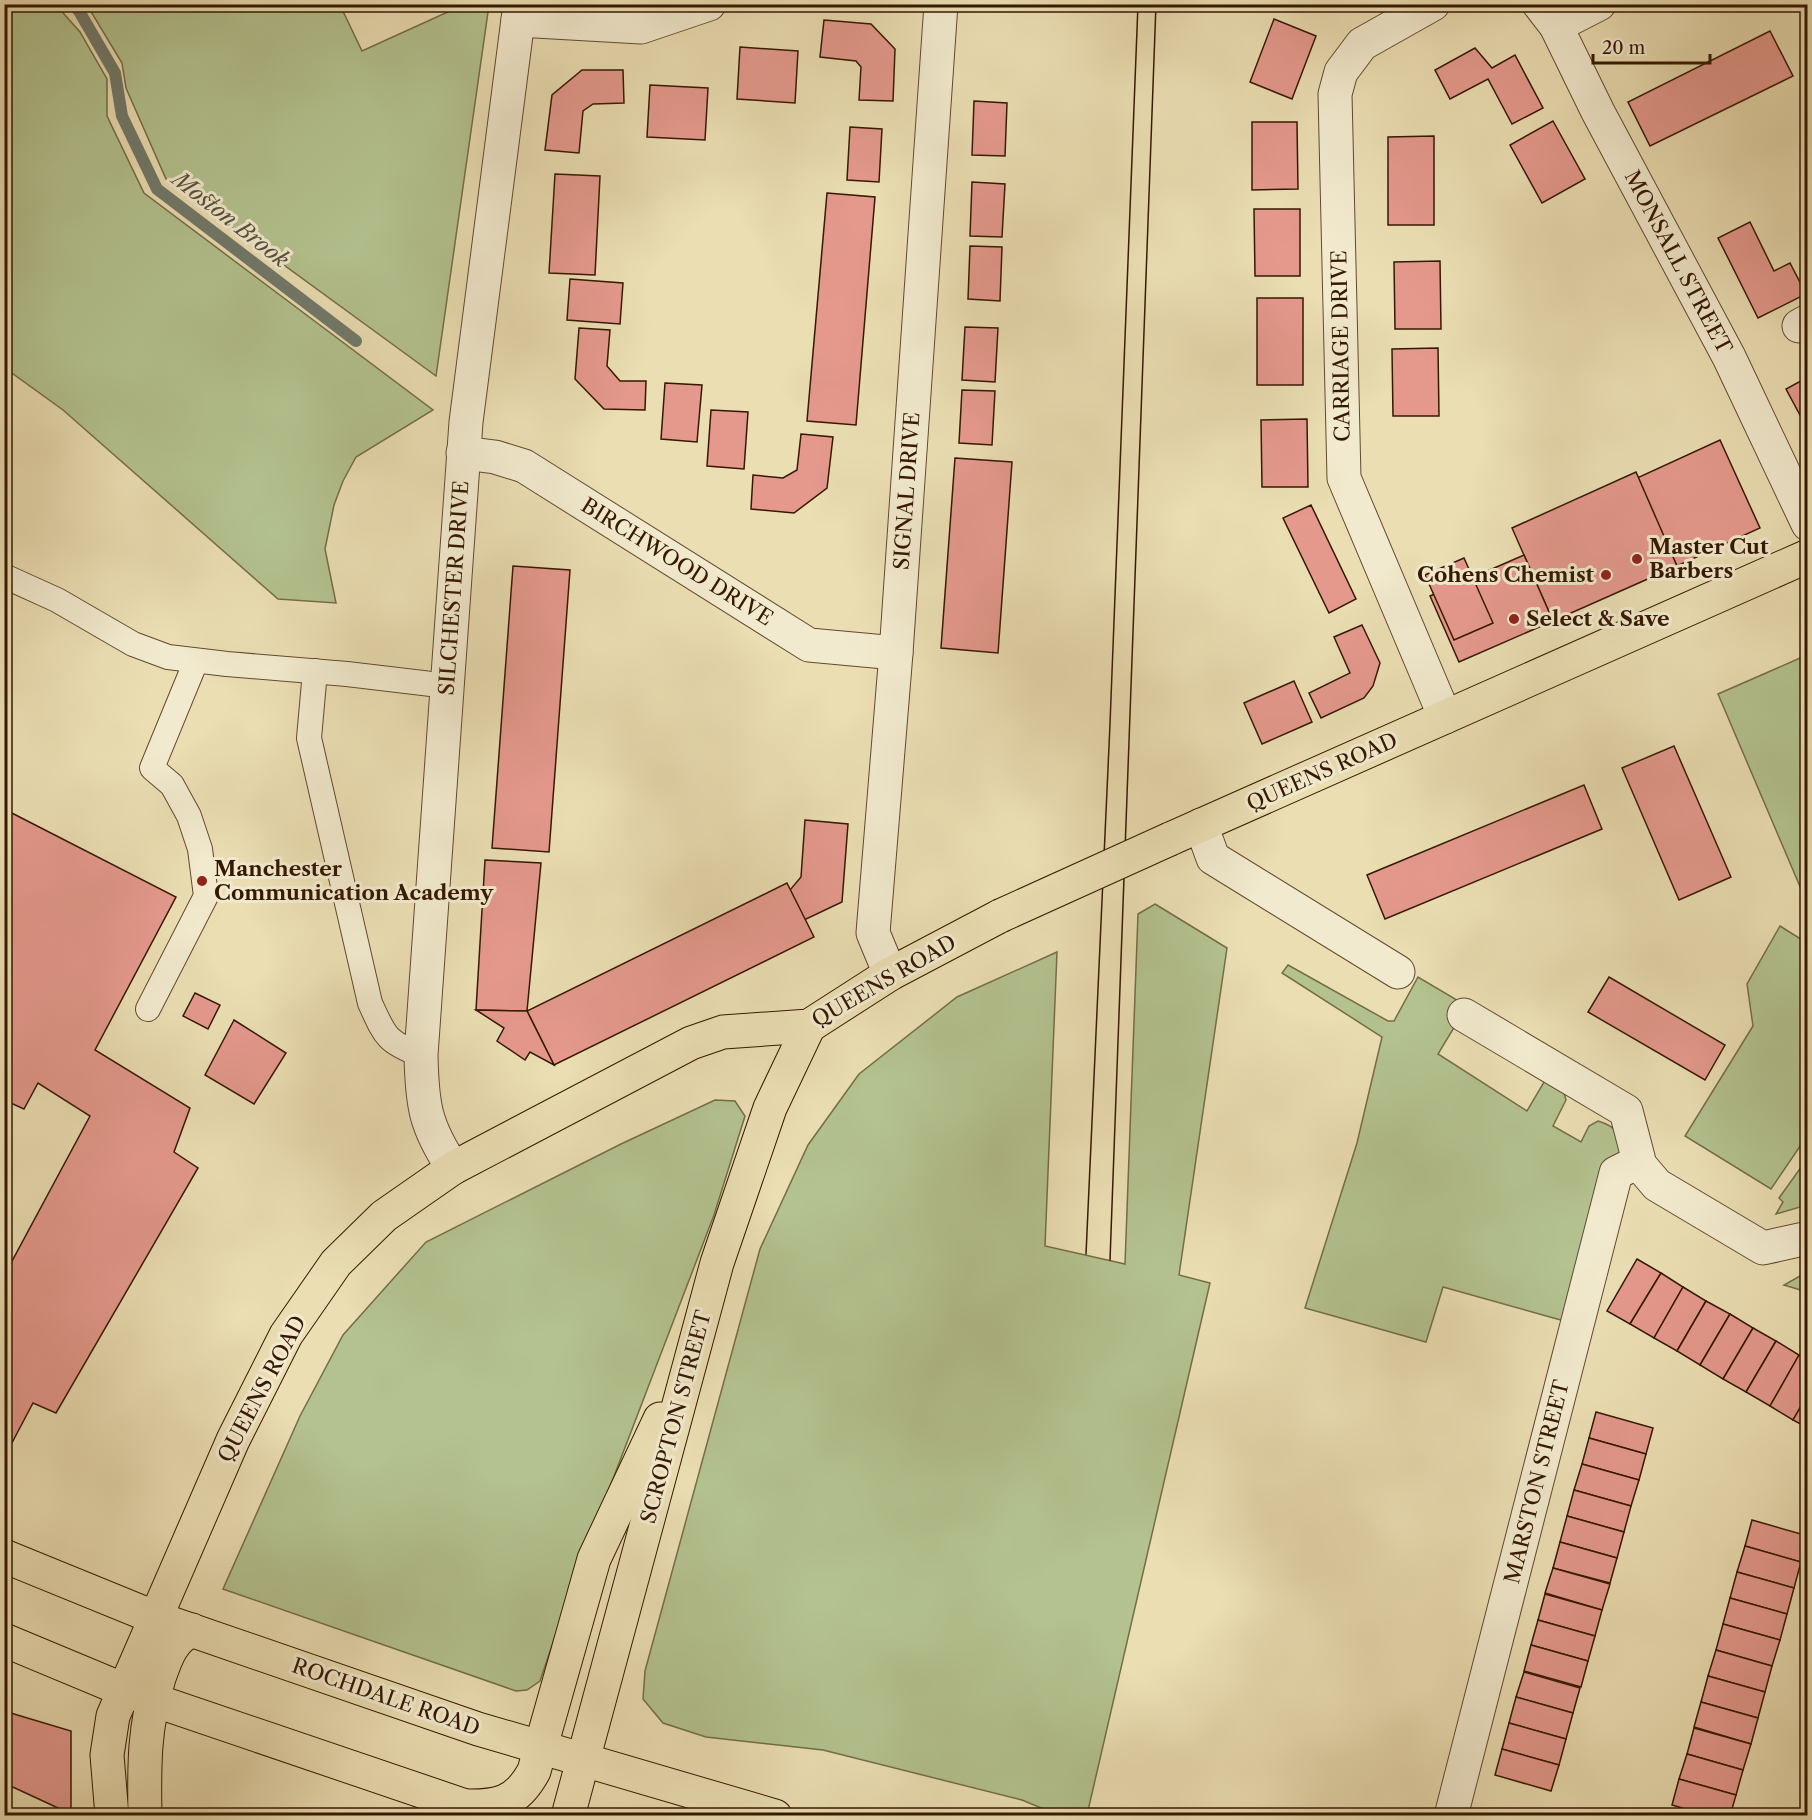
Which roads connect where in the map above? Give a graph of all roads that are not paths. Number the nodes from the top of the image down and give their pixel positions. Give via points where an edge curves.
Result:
1 (709, 4) edge
2 (941, 4) edge
3 (1433, 4) edge
4 (1599, 4) edge
5 (519, 12) edge
6 (1547, 15) edge
7 (463, 453) junction
8 (1808, 524) edge
9 (1808, 556) edge
10 (4, 576) edge
11 (896, 653) junction
12 (196, 661) junction
13 (315, 671) junction
14 (448, 686) junction
15 (1445, 717) junction
16 (1201, 825) junction
17 (1398, 972) dead end
18 (890, 974) junction
19 (148, 1009) dead end
20 (1464, 1015) dead end
21 (809, 1026) junction
22 (421, 1055) junction
23 (1640, 1165) junction
24 (453, 1168) junction
25 (1808, 1238) edge
26 (696, 1341) junction
27 (4, 1556) edge
28 (156, 1618) junction
29 (192, 1630) junction
30 (4, 1640) edge
31 (138, 1695) junction
32 (541, 1748) junction
33 (584, 1760) junction
34 (478, 1811) edge
35 (112, 1815) edge
36 (145, 1815) edge
37 (568, 1815) edge
38 (775, 1815) edge
39 (1451, 1815) edge

1 - 5 street via 641,27
2 - 11 street, SIGNAL DRIVE
3 - 15 street, CARRIAGE DRIVE via 1362,44 1341,72 1335,94 1344,478
4 - 6 street
5 - 7 street, SILCHESTER DRIVE
6 - 8 street, MONSALL STREET via 1729,357
7 - 11 street, BIRCHWOOD DRIVE via 495,456 524,466 808,645
7 - 14 street, SILCHESTER DRIVE
9 - 15 main road, QUEENS ROAD
10 - 12 lane via 57,600 133,644 168,657
11 - 18 street, SIGNAL DRIVE via 873,933
12 - 13 lane
12 - 19 lane via 152,768 172,786 189,816 200,849 206,896
13 - 14 lane
13 - 22 lane via 309,738 370,1003 392,1042
14 - 22 street, SILCHESTER DRIVE
15 - 16 main road, QUEENS ROAD
16 - 17 street via 1213,858
16 - 18 main road, QUEENS ROAD, bridge via 1000,916
18 - 21 main road, QUEENS ROAD
20 - 23 street via 1626,1112
21 - 24 main road, QUEENS ROAD via 723,1032 691,1042
21 - 26 main road, SCROPTON STREET via 771,1108 717,1263
22 - 24 street, SILCHESTER DRIVE via 428,1120
23 - 25 street via 1657,1185 1763,1248
23 - 39 street, MARSTON STREET via 1616,1173
24 - 28 main road, QUEENS ROAD via 384,1216 336,1263 286,1335 233,1440
26 - 32 main road via 594,1559
26 - 33 main road, SCROPTON STREET
27 - 28 main road, ROCHDALE ROAD
28 - 29 main road, ROCHDALE ROAD
28 - 31 main road, QUEENS ROAD
29 - 31 main road via 178,1637
29 - 32 main road, ROCHDALE ROAD
30 - 31 main road
31 - 34 main road
31 - 35 main road, QUEENS ROAD via 113,1716 109,1730
31 - 36 main road via 146,1738
32 - 33 main road, ROCHDALE ROAD
32 - 34 main road via 526,1786 513,1798
33 - 37 main road, SCROPTON STREET
33 - 38 main road, ROCHDALE ROAD

